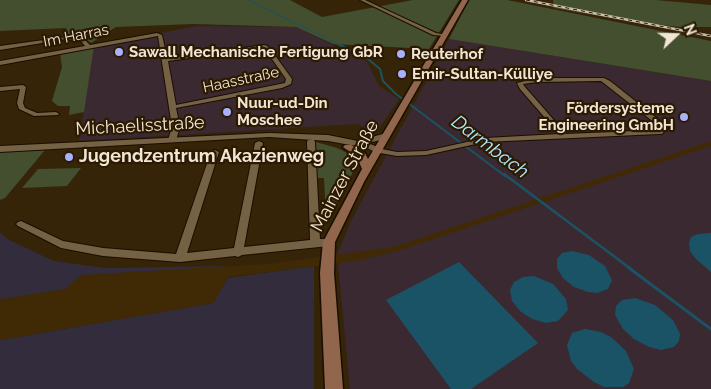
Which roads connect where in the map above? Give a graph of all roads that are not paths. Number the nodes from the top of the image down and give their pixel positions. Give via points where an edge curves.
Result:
1 (362, 0) edge
2 (464, 0) edge
3 (158, 34) joint
4 (445, 36) junction
5 (88, 46) junction
6 (0, 48) edge
7 (165, 60) junction
8 (0, 63) edge
9 (0, 89) edge
10 (173, 107) junction
11 (56, 114) dead end
12 (563, 135) junction
13 (386, 136) junction
14 (172, 140) junction
15 (311, 140) junction
16 (259, 143) dead end
17 (352, 145) junction
18 (0, 149) edge
19 (377, 150) junction
20 (215, 152) dead end
21 (367, 169) junction
22 (21, 224) dead end
23 (322, 243) junction
24 (238, 253) junction
25 (180, 258) junction
26 (334, 389) edge

1 - 4 street
2 - 4 main road, Mainzer Straße
3 - 5 street, Im Harras
3 - 7 street
4 - 13 main road, Mainzer Straße
5 - 6 street via 82,40 66,38
5 - 8 street, Im Harras
7 - 10 street
7 - 10 street, Haasstraße via 263,46 289,79 288,84 282,86
9 - 11 street via 23,87 22,110 36,115
10 - 14 street via 176,129
12 - 12 street via 659,132 664,127 602,79 524,80 520,83
12 - 19 street via 472,142 426,153 397,154
13 - 17 street
13 - 19 main road, Mainzer Straße
14 - 15 street, Michaelisstraße via 270,136
14 - 18 street, Michaelisstraße
15 - 17 street, Michaelisstraße
15 - 23 street
16 - 24 street
17 - 19 street, Michaelisstraße via 367,151
17 - 21 main road
19 - 21 main road, Mainzer Straße
20 - 25 street
21 - 23 main road, Mainzer Straße
22 - 25 street via 61,244 103,252
23 - 24 street
23 - 26 main road, Mainzer Straße via 327,273
24 - 25 street

